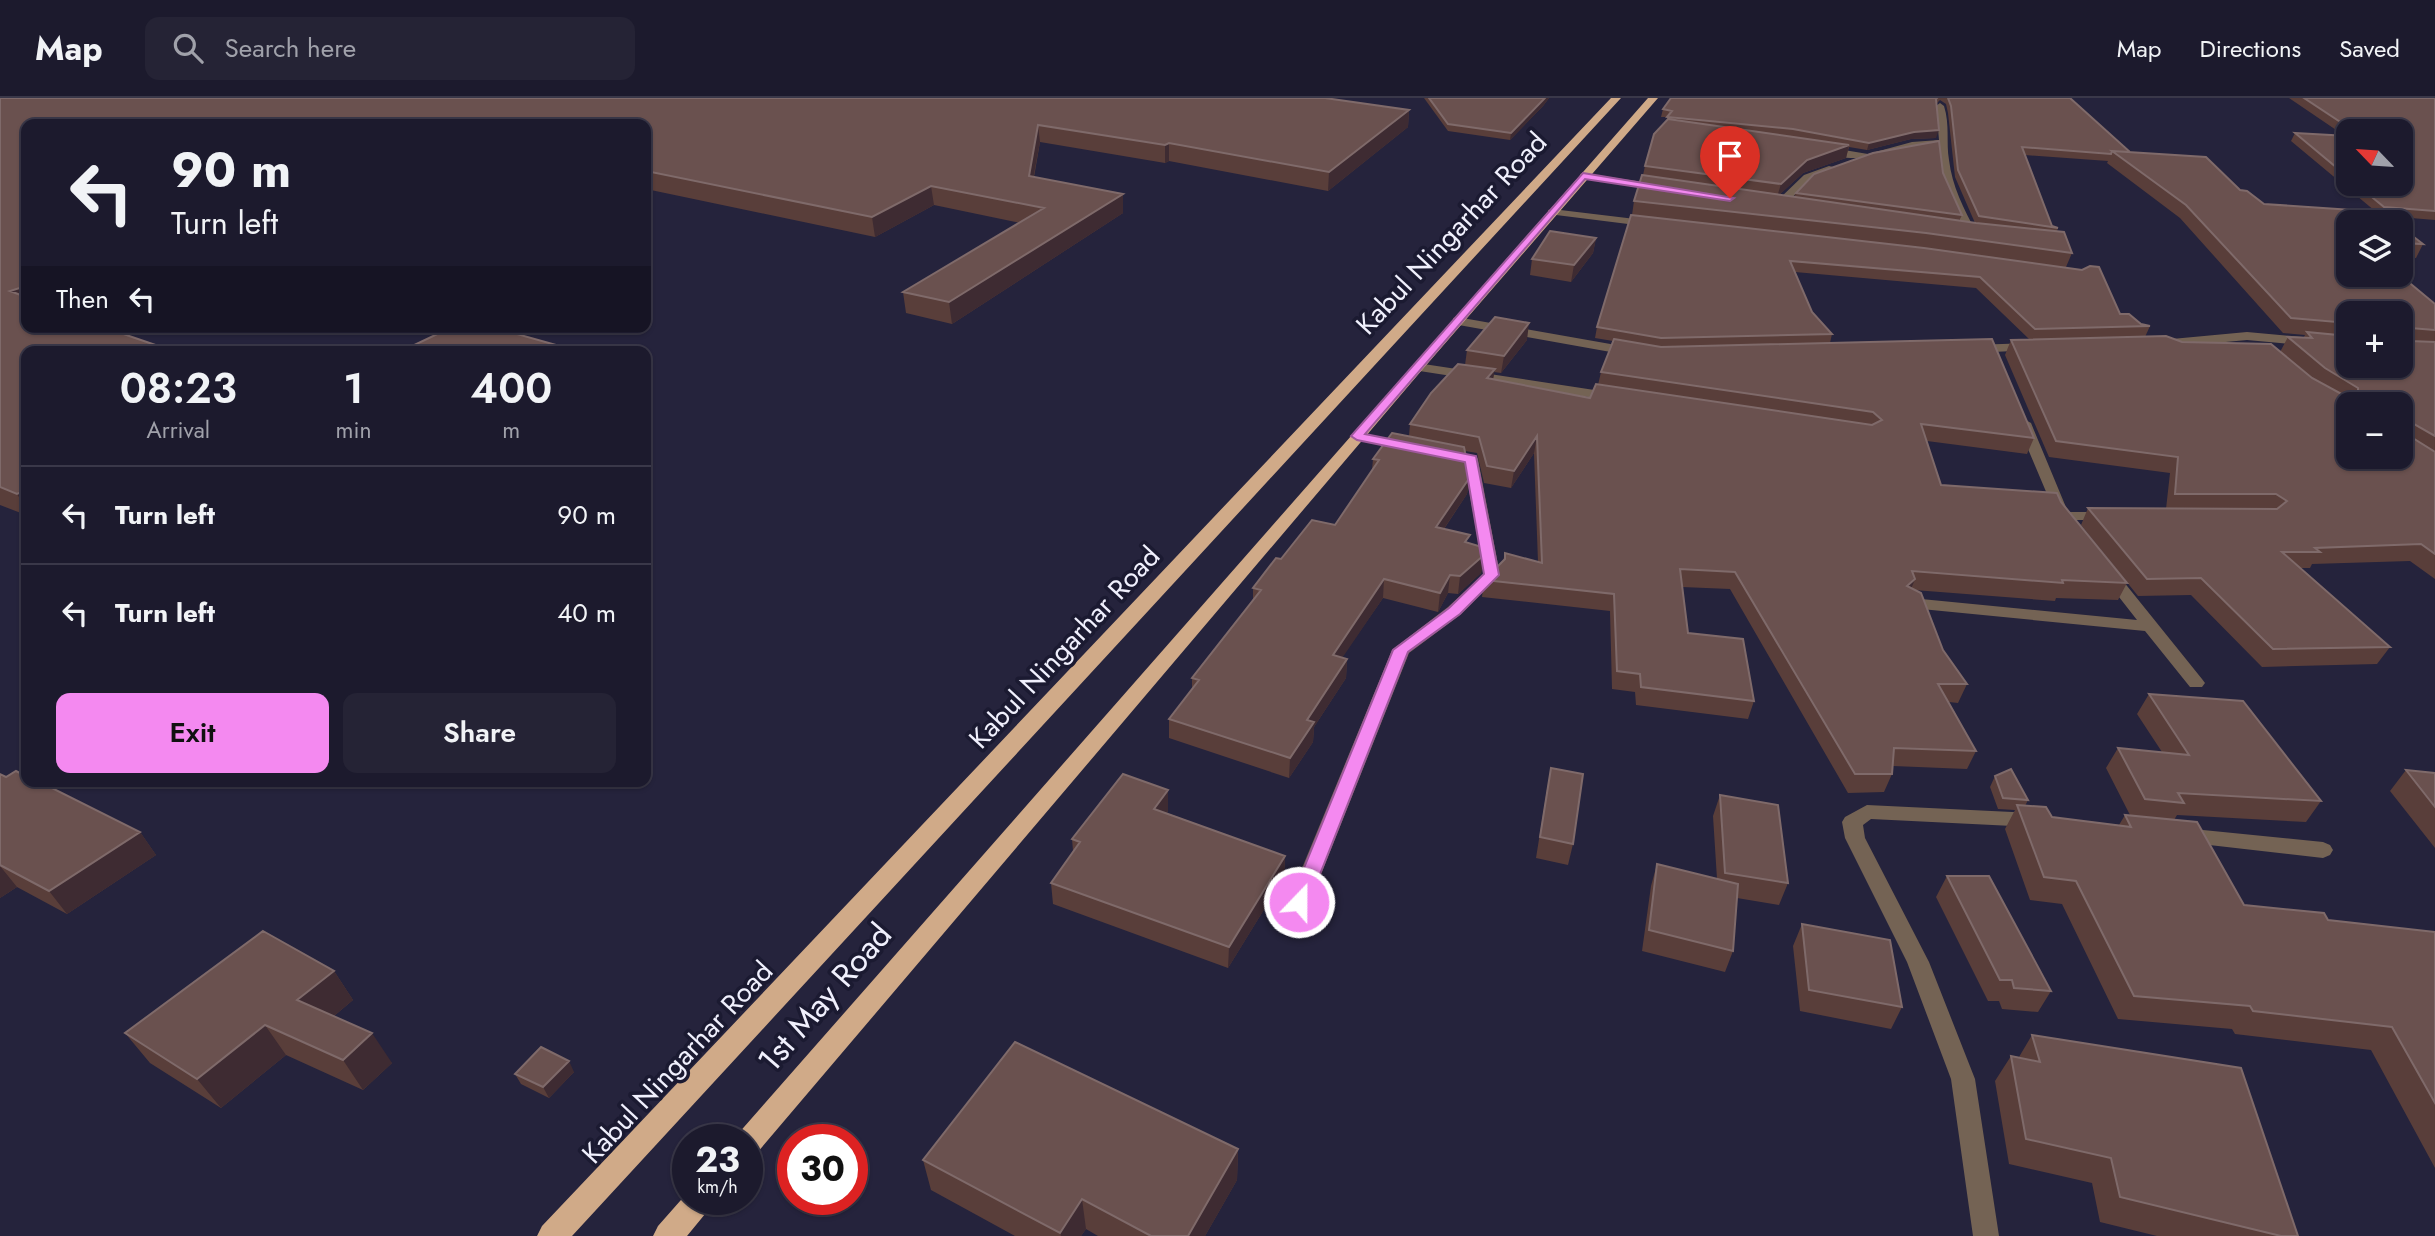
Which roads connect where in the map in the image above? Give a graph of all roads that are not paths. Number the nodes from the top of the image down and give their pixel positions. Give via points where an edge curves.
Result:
1 (1616, 98) edge
2 (1653, 98) edge
3 (1940, 106) edge
4 (1944, 142) junction
5 (1814, 148) edge
6 (1867, 156) junction
7 (1583, 176) junction
8 (1674, 190) edge
9 (1766, 203) edge
10 (1779, 205) junction
11 (1792, 207) edge
12 (1552, 212) junction
13 (1662, 225) edge
14 (1957, 230) edge
15 (1971, 232) junction
16 (1983, 233) edge
17 (1457, 321) junction
18 (2247, 335) junction
19 (2336, 344) edge
20 (2153, 345) edge
21 (2046, 347) edge
22 (1965, 349) edge
23 (2268, 353) edge
24 (1645, 354) edge
25 (1417, 367) junction
26 (1622, 398) edge
27 (2018, 408) edge
28 (1357, 436) junction
29 (2063, 517) junction
30 (2131, 517) edge
31 (2079, 537) edge
32 (2103, 566) edge
33 (1911, 603) edge
34 (2151, 626) junction
35 (2196, 683) dead end
36 (2059, 822) edge
37 (2157, 832) edge
38 (2323, 850) dead end
39 (957, 899) joint
40 (1299, 902) dead end
41 (763, 1125) edge
42 (686, 1215) edge
43 (552, 1236) edge
44 (668, 1236) edge
45 (1986, 1236) edge

1 - 43 highway, Kabul Ningarhar Road
2 - 7 highway, Kabul Ningarhar Road
3 - 4 street via 1946,122
4 - 6 street
4 - 15 street via 1949,189
5 - 6 street
6 - 10 street via 1807,177
7 - 8 street
7 - 12 highway, Kabul Ningarhar Road
9 - 10 street
10 - 11 street
12 - 13 street
12 - 17 highway, Kabul Ningarhar Road
14 - 15 street
15 - 16 street
17 - 24 street
17 - 25 highway, Kabul Ningarhar Road
18 - 19 street
18 - 20 street
18 - 23 street
21 - 22 street via 1996,354
25 - 26 street
25 - 28 highway, Kabul Ningarhar Road
27 - 29 street
28 - 39 highway, Kabul Ningarhar Road
28 - 40 street via 1471,459 1492,575 1454,611 1401,650
29 - 30 street
29 - 31 street
32 - 34 street
33 - 34 street
34 - 35 street
36 - 45 street via 1867,812 1852,822 1918,962 1963,1079
37 - 38 street
39 - 41 highway, 1st May Road
42 - 44 highway

